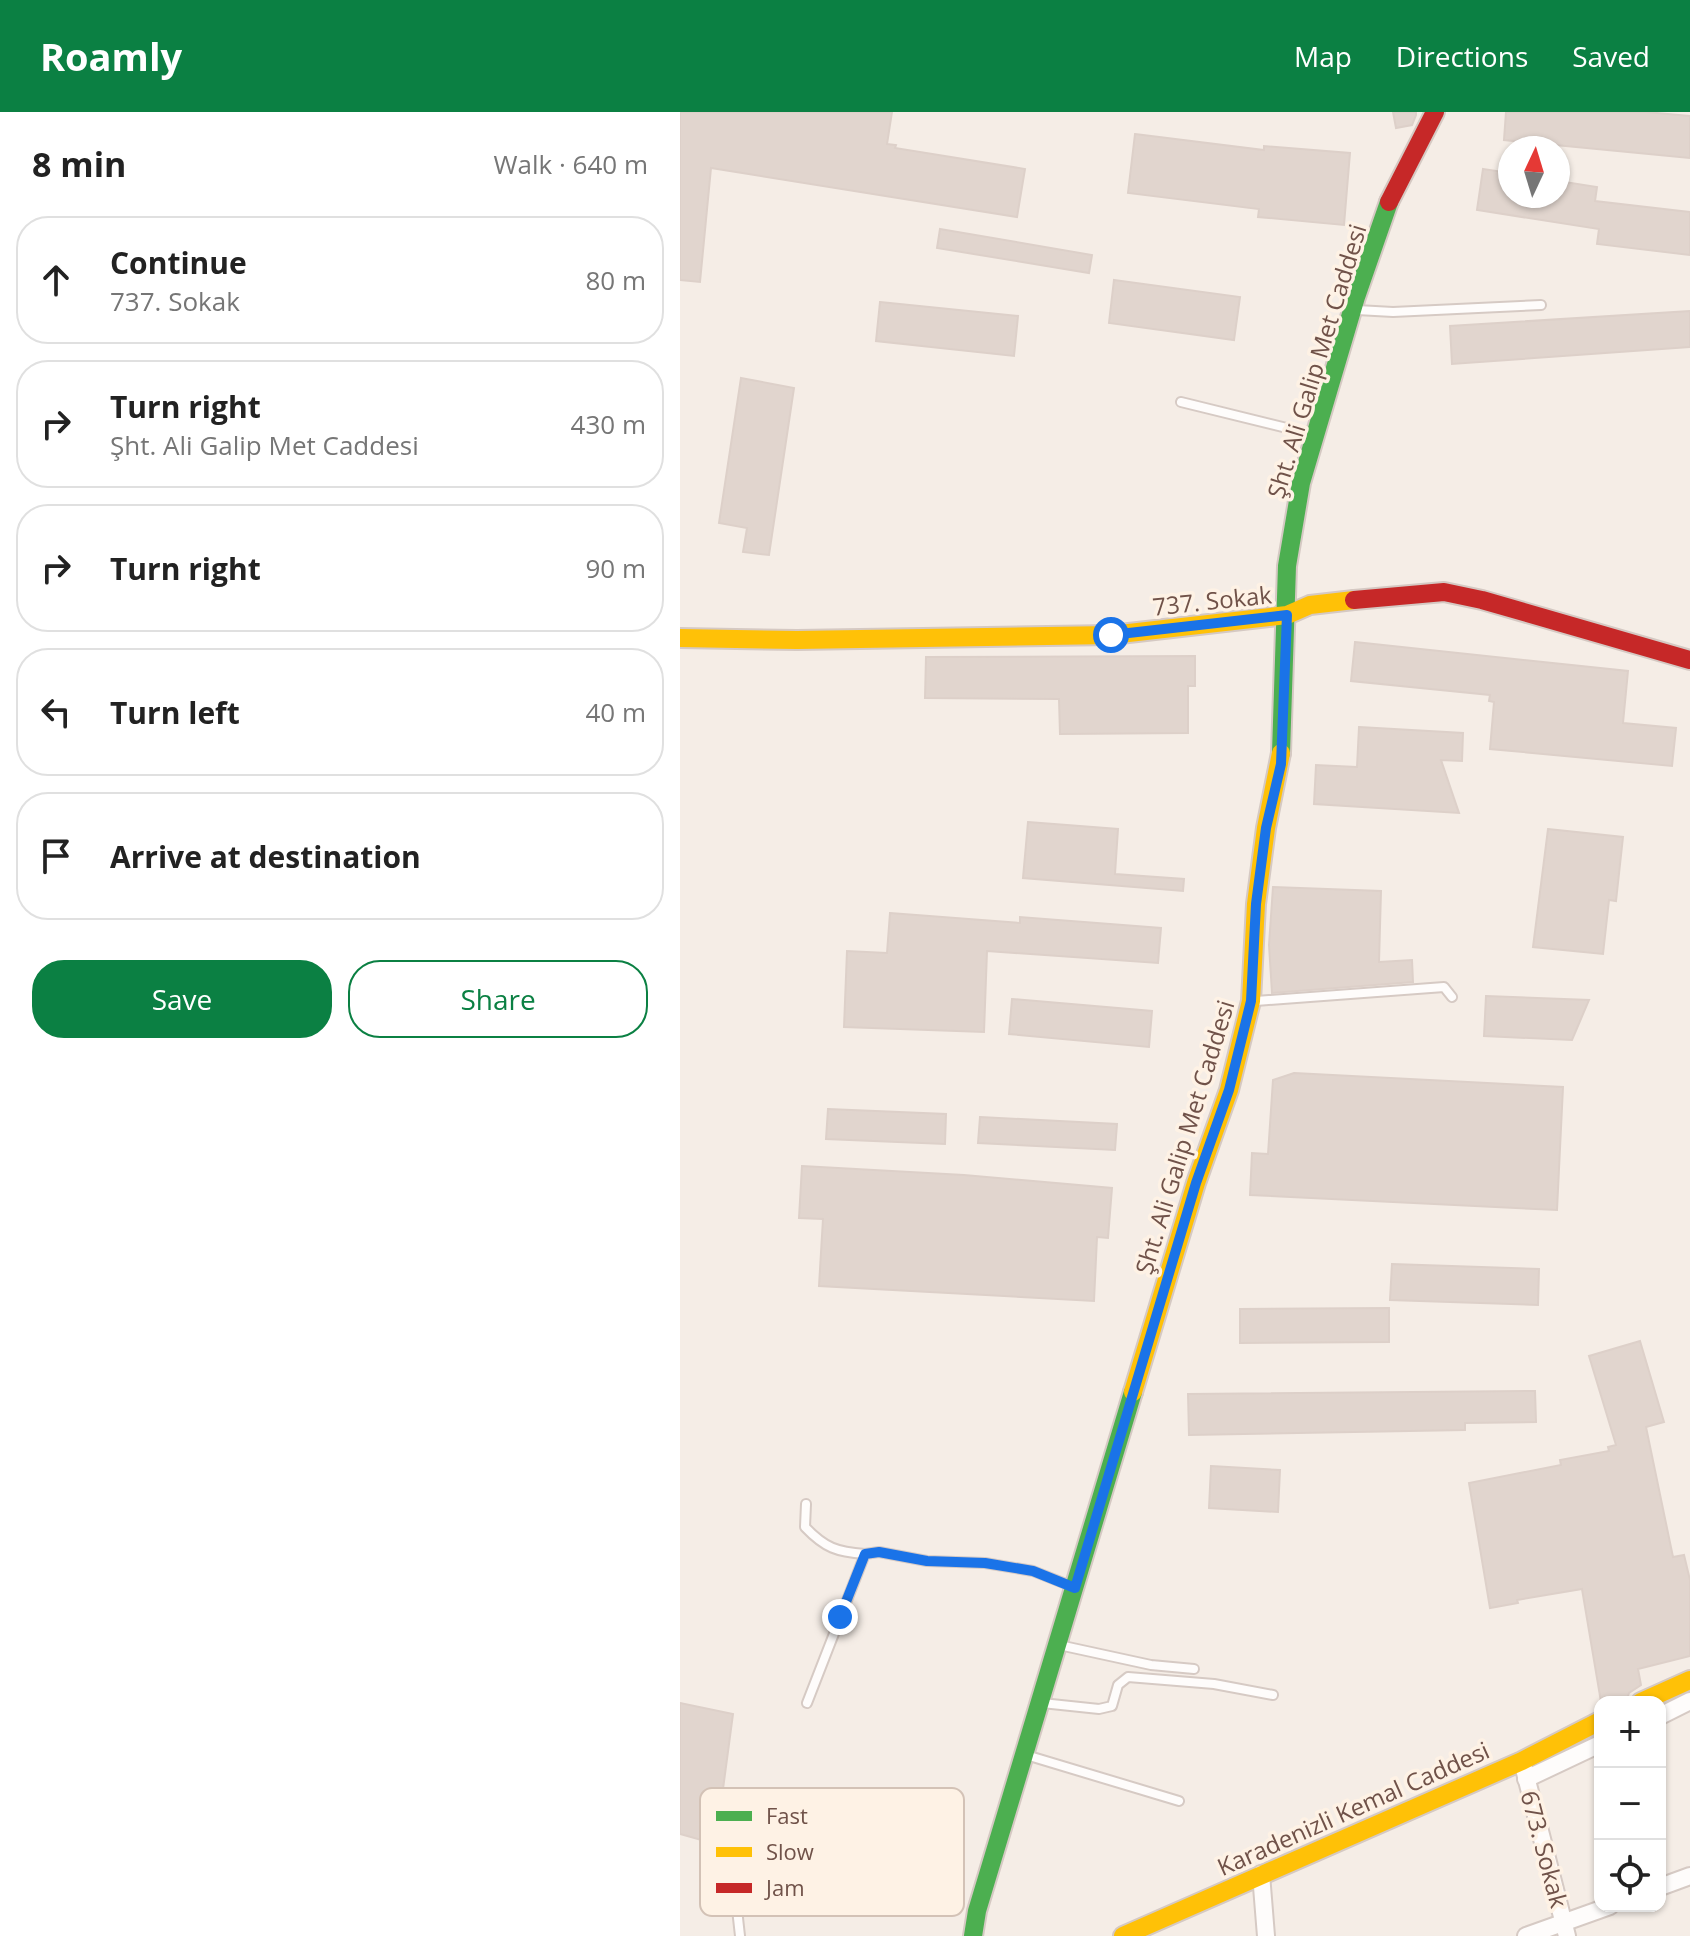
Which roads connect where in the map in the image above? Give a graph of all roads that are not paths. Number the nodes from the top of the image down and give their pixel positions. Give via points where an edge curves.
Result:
1 (1435, 112) edge
2 (1541, 305) dead end
3 (1353, 310) junction
4 (1181, 402) dead end
5 (1315, 435) junction
6 (1287, 615) junction
7 (680, 638) edge
8 (1690, 660) edge
9 (1452, 997) dead end
10 (1251, 1001) junction
11 (806, 1504) dead end
12 (865, 1554) junction
13 (1075, 1588) junction
14 (1058, 1645) junction
15 (1194, 1669) dead end
16 (1690, 1680) edge
17 (1273, 1695) dead end
18 (1654, 1696) edge
19 (1690, 1701) edge
20 (807, 1703) dead end
21 (1041, 1703) junction
22 (1666, 1713) edge
23 (1594, 1725) edge
24 (1594, 1746) edge
25 (1025, 1755) junction
26 (1524, 1770) junction
27 (1179, 1801) dead end
28 (1261, 1874) junction
29 (1690, 1876) edge
30 (1666, 1885) edge
31 (1599, 1912) edge
32 (738, 1916) edge
33 (1151, 1930) edge
34 (1566, 1930) edge
35 (740, 1936) edge
36 (973, 1936) edge
37 (1123, 1936) edge
38 (1266, 1936) edge
39 (1526, 1936) edge

1 - 3 street, Şht. Ali Galip Met Caddesi via 1390,199
2 - 3 lane
3 - 5 street, Şht. Ali Galip Met Caddesi
4 - 5 lane
5 - 6 street, Şht. Ali Galip Met Caddesi via 1287,566
6 - 7 street, 737. Sokak via 1111,635
6 - 8 street, 737. Sokak via 1310,605 1444,592
6 - 10 street, Şht. Ali Galip Met Caddesi via 1281,764 1256,904
9 - 10 lane via 1444,987
10 - 13 street, Şht. Ali Galip Met Caddesi via 1229,1090 1196,1183
11 - 12 lane via 805,1527 816,1539 837,1552
12 - 13 lane via 985,1563 1033,1571
12 - 20 lane
13 - 14 street, Şht. Ali Galip Met Caddesi
14 - 15 lane
14 - 21 street, Şht. Ali Galip Met Caddesi
16 - 18 street
17 - 21 lane via 1128,1677 1118,1685 1112,1706
19 - 22 street
21 - 25 street, Şht. Ali Galip Met Caddesi
23 - 26 street, Karadenizli Kemal Caddesi
24 - 26 street
25 - 27 lane
25 - 36 street, Şht. Ali Galip Met Caddesi
26 - 28 street, Karadenizli Kemal Caddesi
26 - 34 street, 673. Sokak
28 - 33 street, Karadenizli Kemal Caddesi
28 - 38 street
29 - 30 street
31 - 34 street
32 - 35 lane
33 - 37 street, Karadenizli Kemal Caddesi
34 - 39 street

